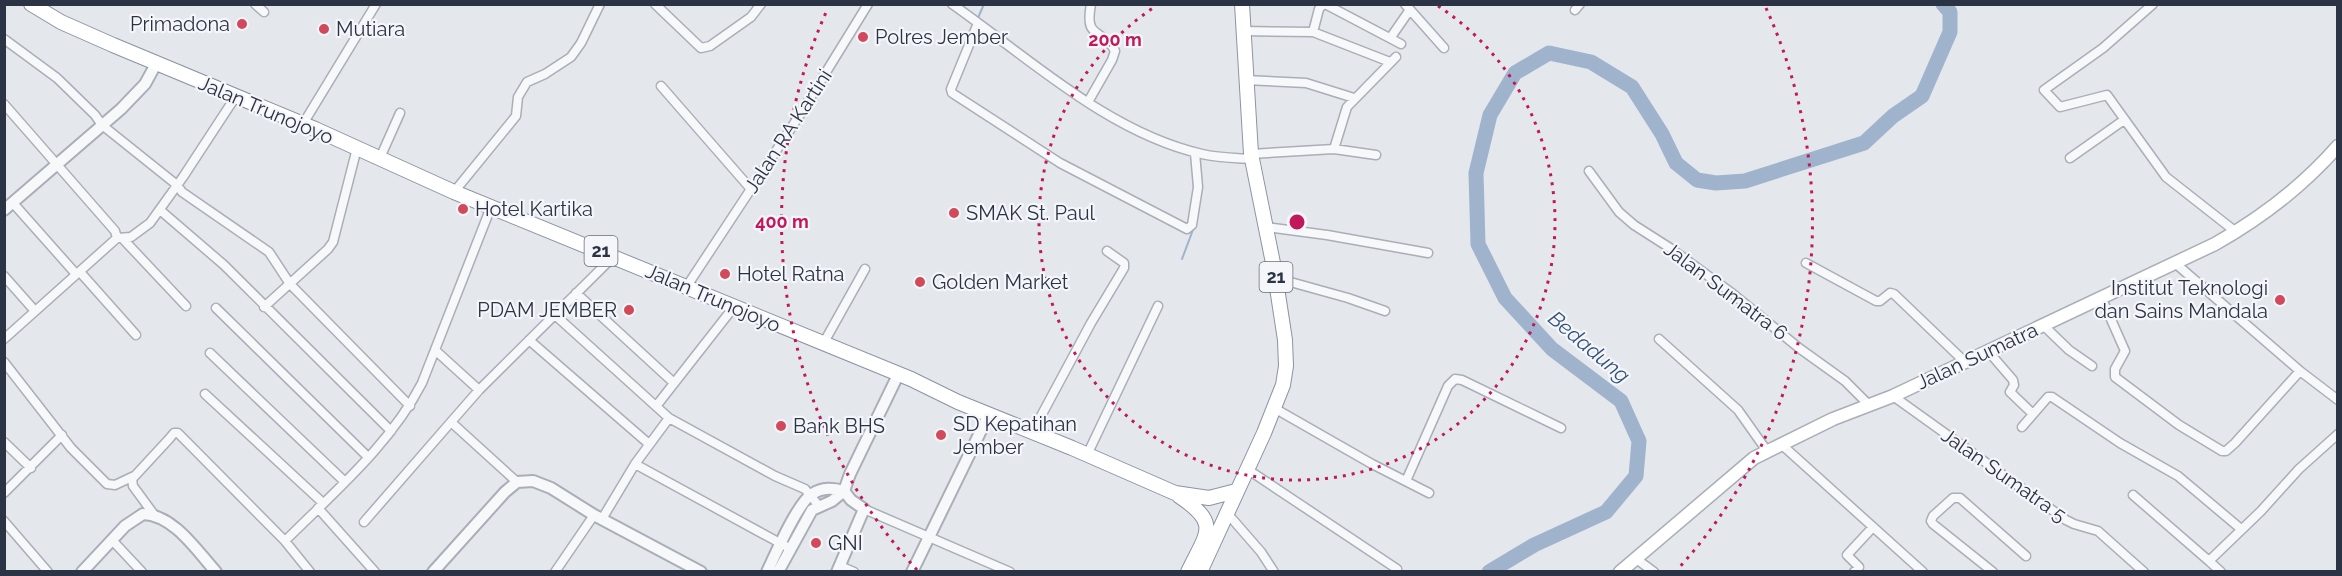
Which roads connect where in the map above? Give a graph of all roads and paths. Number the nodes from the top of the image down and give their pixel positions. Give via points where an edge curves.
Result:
1 (31, 4) edge
2 (255, 4) edge
3 (376, 4) edge
4 (600, 4) edge
5 (656, 4) edge
6 (761, 4) edge
7 (868, 4) edge
8 (952, 4) edge
9 (1091, 4) edge
10 (1242, 4) edge
11 (1324, 4) edge
12 (2153, 4) edge
13 (1407, 8) edge
14 (264, 12) dead end
15 (978, 23) junction
16 (1242, 31) junction
17 (1313, 32) junction
18 (1391, 37) junction
19 (4, 39) edge
20 (1401, 44) dead end
21 (1444, 48) dead end
22 (156, 64) junction
23 (1245, 80) junction
24 (661, 86) dead end
25 (236, 96) junction
26 (1354, 98) junction
27 (1088, 102) junction
28 (4, 104) edge
29 (400, 113) dead end
30 (2124, 120) junction
31 (303, 124) junction
32 (102, 125) junction
33 (357, 148) junction
34 (1334, 149) junction
35 (1195, 153) junction
36 (2335, 153) edge
37 (1376, 155) dead end
38 (1252, 156) junction
39 (380, 158) junction
40 (2070, 158) dead end
41 (56, 164) junction
42 (1589, 171) dead end
43 (177, 185) junction
44 (750, 188) junction
45 (454, 192) junction
46 (9, 206) edge
47 (491, 207) junction
48 (160, 210) junction
49 (1266, 227) junction
50 (2236, 232) junction
51 (120, 238) junction
52 (1107, 251) dead end
53 (1428, 253) dead end
54 (614, 256) junction
55 (1806, 263) dead end
56 (2175, 263) junction
57 (865, 269) dead end
58 (78, 273) junction
59 (4, 276) edge
60 (1276, 278) junction
61 (290, 284) junction
62 (687, 286) junction
63 (576, 293) junction
64 (2102, 299) junction
65 (186, 306) dead end
66 (1158, 306) dead end
67 (264, 307) junction
68 (216, 308) dead end
69 (733, 308) junction
70 (35, 311) junction
71 (1384, 311) dead end
72 (555, 315) junction
73 (2043, 325) junction
74 (136, 335) dead end
75 (4, 339) edge
76 (1659, 339) dead end
77 (530, 340) junction
78 (823, 344) junction
79 (435, 350) junction
80 (1988, 351) junction
81 (210, 353) dead end
82 (4, 362) edge
83 (1965, 362) junction
84 (2092, 366) dead end
85 (2300, 371) junction
86 (898, 375) junction
87 (674, 383) junction
88 (479, 390) junction
89 (205, 394) dead end
90 (1893, 396) junction
91 (2337, 400) edge
92 (657, 405) junction
93 (1869, 405) junction
94 (410, 406) junction
95 (1274, 408) junction
96 (989, 414) junction
97 (2033, 414) junction
98 (669, 418) junction
99 (451, 422) junction
100 (2022, 427) dead end
101 (1561, 428) dead end
102 (391, 431) junction
103 (1033, 431) junction
104 (2337, 434) edge
105 (62, 435) junction
106 (4, 442) edge
107 (649, 444) junction
108 (1781, 444) junction
109 (1767, 451) junction
110 (1087, 455) junction
111 (368, 457) junction
112 (635, 464) junction
113 (32, 468) junction
114 (1247, 469) junction
115 (134, 476) junction
116 (344, 481) junction
117 (1406, 481) junction
118 (517, 482) junction
119 (844, 490) junction
120 (1236, 490) junction
121 (4, 493) edge
122 (1175, 493) junction
123 (1429, 493) dead end
124 (810, 495) junction
125 (2133, 495) dead end
126 (320, 505) junction
127 (819, 506) junction
128 (864, 509) junction
129 (1227, 513) junction
130 (155, 516) junction
131 (598, 517) junction
132 (4, 521) edge
133 (364, 522) dead end
134 (1873, 527) junction
135 (2241, 529) junction
136 (929, 537) junction
137 (112, 540) junction
138 (285, 541) junction
139 (784, 545) junction
140 (2026, 556) dead end
141 (1635, 558) junction
142 (2209, 561) junction
143 (839, 568) edge
144 (89, 569) edge
145 (1397, 569) dead end
146 (695, 570) edge
147 (48, 572) edge
148 (142, 572) edge
149 (216, 572) edge
150 (310, 572) edge
151 (375, 572) edge
152 (433, 572) edge
153 (555, 572) edge
154 (767, 572) edge
155 (778, 572) edge
156 (854, 572) edge
157 (912, 572) edge
158 (1010, 572) edge
159 (1188, 572) edge
160 (1200, 572) edge
161 (1274, 572) edge
162 (1620, 572) edge
163 (1654, 572) edge
164 (1854, 572) edge
165 (1923, 572) edge
166 (1993, 572) edge
167 (2144, 572) edge
168 (2221, 572) edge

1 - 22 highway, Jalan Trunojoyo / 21 via 61,22
2 - 14 street
3 - 31 street
4 - 45 street via 570,57 527,82 518,98 516,116
5 - 6 street via 701,48 752,17
7 - 44 street, Jalan RA Kartini
8 - 15 street
9 - 27 street via 1089,26 1114,51
10 - 16 highway, 21
11 - 17 street
11 - 18 street
12 - 30 street via 2103,48 2044,90 2060,107 2107,95
13 - 18 street
13 - 21 street
15 - 27 street
15 - 35 street via 952,93 1060,163 1187,229 1192,225 1197,198
16 - 17 street
16 - 23 highway, 21
17 - 26 street via 1393,59
18 - 20 street
19 - 32 street via 57,78
22 - 25 highway, Jalan Trunojoyo / 21
22 - 32 street via 145,84
23 - 26 street via 1306,83
23 - 38 highway, 21
24 - 44 street
25 - 31 highway, Jalan Trunojoyo / 21
25 - 43 street
26 - 34 street via 1343,116
27 - 35 street via 1154,139
28 - 41 street
29 - 39 street
30 - 40 street
30 - 50 street via 2166,177
31 - 33 highway, Jalan Trunojoyo / 21
32 - 41 street
32 - 43 street
33 - 39 highway, Jalan Trunojoyo / 21
33 - 61 street via 333,242
34 - 37 street
34 - 38 street
35 - 38 street
36 - 50 main road, Jalan Sumatra via 2273,207
38 - 49 highway, 21
39 - 45 highway, Jalan Trunojoyo / 21
41 - 46 street
41 - 51 street
42 - 93 street, Jalan Sumatra 6 via 1619,212 1634,225 1733,294 1845,381
43 - 48 street
43 - 61 street via 203,208 269,252
44 - 62 street, Jalan RA Kartini
45 - 47 highway, Jalan Trunojoyo / 21
46 - 58 street
47 - 54 highway, Jalan Trunojoyo / 21
47 - 79 street
48 - 51 street via 145,228 131,237
48 - 67 street via 224,265
49 - 53 street
49 - 60 highway, 21
50 - 56 main road, Jalan Sumatra
51 - 58 street
51 - 65 street
52 - 103 street via 1124,263 1124,268
54 - 62 highway, Jalan Trunojoyo / 21
54 - 63 street
55 - 83 street via 1876,301 1894,294
56 - 64 main road, Jalan Sumatra
56 - 85 street
57 - 78 street
58 - 70 street
58 - 74 street
59 - 70 street
60 - 71 street
60 - 95 highway, 21 via 1286,366
61 - 67 street
61 - 94 street
62 - 69 highway, Jalan Trunojoyo / 21
63 - 72 street
63 - 87 street
64 - 73 main road, Jalan Sumatra
64 - 85 street via 2125,351 2115,377 2222,451 2229,449
66 - 110 street
67 - 102 street
68 - 111 street
69 - 78 highway, Jalan Trunojoyo / 21
69 - 87 street
70 - 75 street
72 - 77 street
72 - 92 street
73 - 80 main road, Jalan Sumatra
73 - 84 street
76 - 109 street via 1738,410
77 - 88 street
77 - 107 street
78 - 86 highway, Jalan Trunojoyo / 21
79 - 88 street
79 - 94 street
80 - 83 main road, Jalan Sumatra
80 - 97 street via 2013,380 2010,392
81 - 116 street
82 - 105 street
83 - 90 main road, Jalan Sumatra
85 - 91 street
86 - 96 highway, Jalan Trunojoyo / 21
86 - 119 street
87 - 92 street
88 - 99 street
89 - 126 street
90 - 93 main road, Jalan Sumatra
90 - 167 street, Jalan Sumatra 5 via 2066,520 2098,531
92 - 98 street
93 - 108 main road, Jalan Sumatra
94 - 102 street
95 - 114 highway, 21
95 - 117 street
96 - 103 highway, Jalan Trunojoyo / 21
96 - 136 street
97 - 100 street
97 - 135 street via 2048,397 2055,399 2178,476
98 - 107 street
98 - 124 street
99 - 118 street
99 - 133 street
101 - 117 street via 1455,379 1448,386
102 - 111 street
103 - 110 highway, Jalan Trunojoyo / 21
104 - 135 street
105 - 113 street
105 - 115 street via 107,484
106 - 113 street
107 - 112 street
108 - 109 main road, Jalan Sumatra
108 - 134 street
109 - 141 main road, Jalan Sumatra via 1741,467
110 - 122 highway, Jalan Trunojoyo / 21
111 - 116 street
112 - 131 street
112 - 139 street
113 - 121 street
114 - 120 highway, 21
114 - 145 street
115 - 130 street via 133,486
115 - 138 street via 178,433
116 - 126 street
117 - 123 street
118 - 131 street via 533,481 551,488
118 - 152 street
119 - 124 street via 825,489
119 - 127 street
119 - 128 street
120 - 122 highway, Jalan Trunojoyo / 21 via 1209,498
120 - 129 highway, 21
122 - 159 highway, 21 via 1201,511 1207,524 1206,535
124 - 127 street
124 - 139 street
125 - 142 street
126 - 138 street
126 - 151 street
127 - 139 street
128 - 136 street
128 - 143 street
129 - 160 highway, 21
129 - 161 street
130 - 137 street via 143,514 134,519
130 - 149 street via 170,523
131 - 146 street
131 - 153 street
132 - 147 street
134 - 164 street via 1847,555 1859,567
134 - 165 street
135 - 142 street
136 - 157 street
136 - 158 street
137 - 144 street
137 - 148 street
138 - 150 street
139 - 154 street
139 - 155 street
140 - 166 street via 1960,498 1953,498 1933,516 1933,524
141 - 162 main road, Jalan Sumatra
141 - 163 street
142 - 168 street
143 - 156 street

